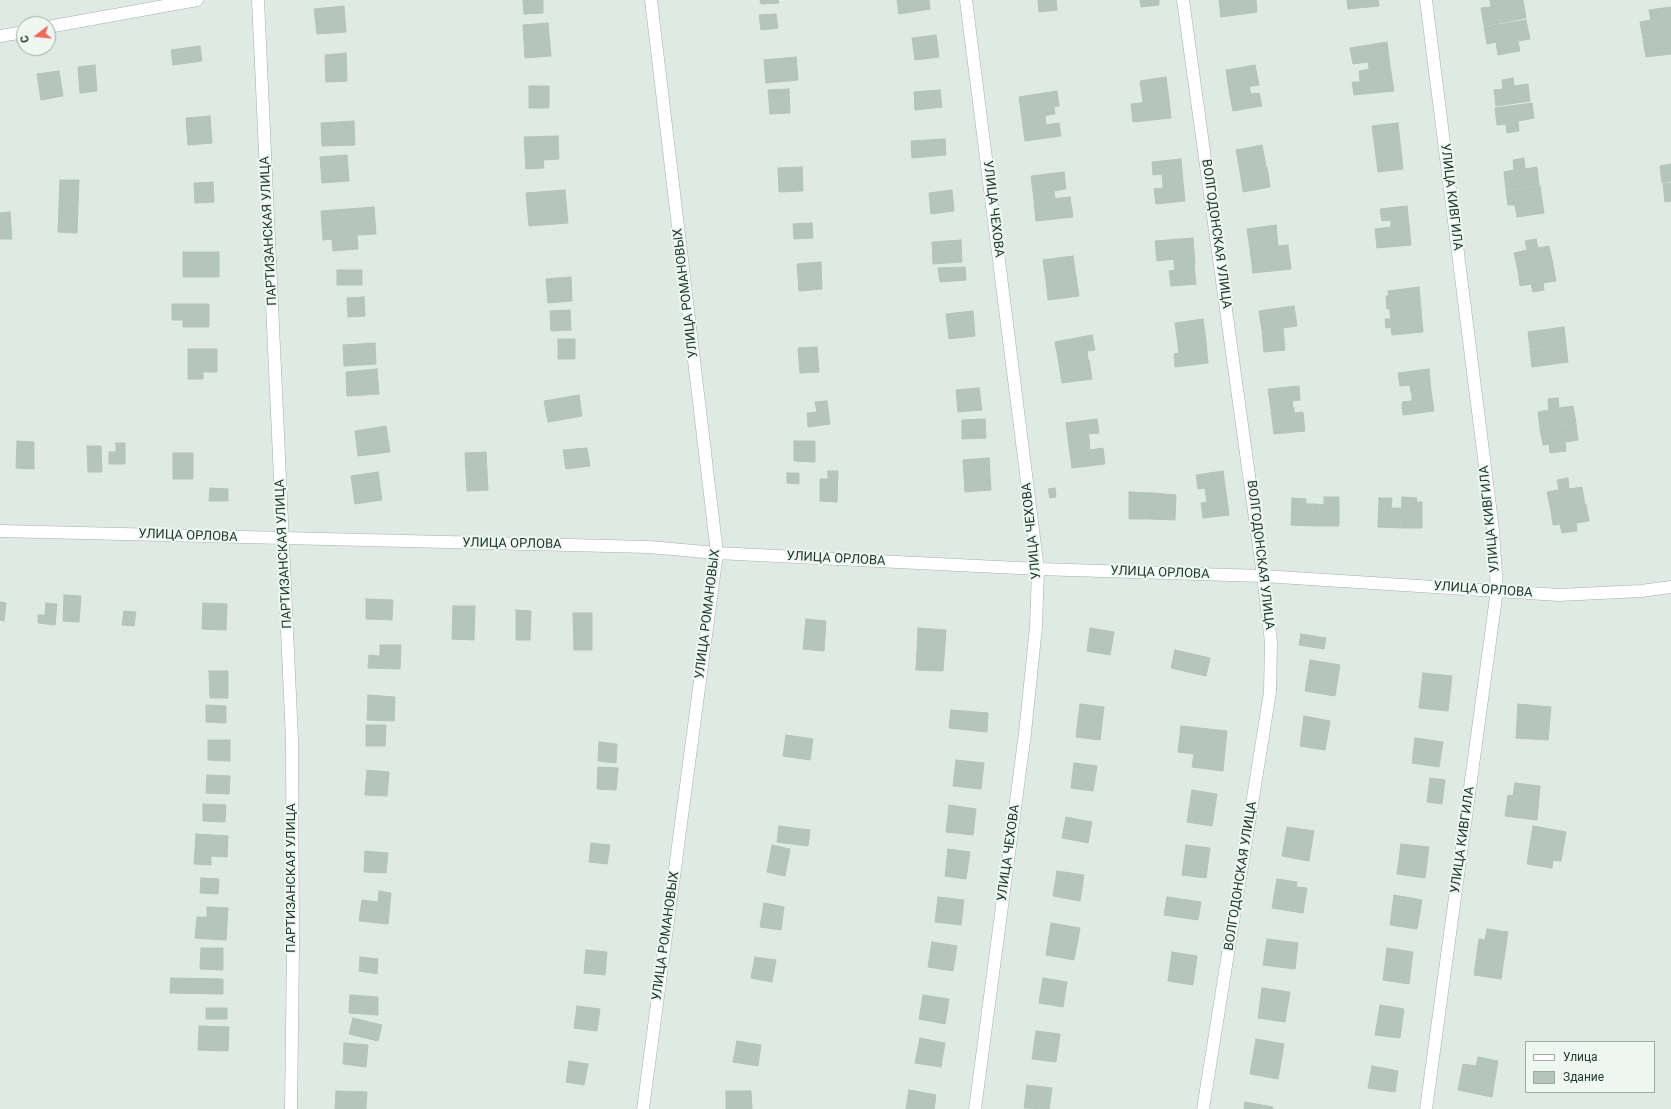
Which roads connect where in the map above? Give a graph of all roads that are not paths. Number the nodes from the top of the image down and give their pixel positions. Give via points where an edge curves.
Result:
1 (197, 0) edge
2 (258, 0) edge
3 (651, 0) edge
4 (966, 0) edge
5 (1184, 0) edge
6 (1426, 0) edge
7 (56, 26) edge
8 (16, 33) edge
9 (0, 36) edge
10 (0, 531) edge
11 (283, 539) junction
12 (717, 553) junction
13 (1038, 569) junction
14 (1263, 576) junction
15 (1671, 587) edge
16 (1497, 590) junction
17 (291, 1109) edge
18 (643, 1109) edge
19 (974, 1109) edge
20 (1203, 1109) edge
21 (1426, 1109) edge

1 - 7 street
2 - 11 street, ПАРТИЗАНСКАЯ УЛИЦА
3 - 12 street, УЛИЦА РОМАНОВЫХ
4 - 13 street, УЛИЦА ЧЕХОВА
5 - 14 street, ВОЛГОДОНСКАЯ УЛИЦА
6 - 16 street, УЛИЦА КИВГИЛА via 1493,530
8 - 9 street
10 - 11 street, УЛИЦА ОРЛОВА
11 - 12 street, УЛИЦА ОРЛОВА via 649,547
11 - 17 street, ПАРТИЗАНСКАЯ УЛИЦА via 292,739
12 - 13 street, УЛИЦА ОРЛОВА
12 - 18 street, УЛИЦА РОМАНОВЫХ
13 - 14 street, УЛИЦА ОРЛОВА
13 - 19 street, УЛИЦА ЧЕХОВА via 1036,628 1025,733
14 - 16 street, УЛИЦА ОРЛОВА
14 - 20 street, ВОЛГОДОНСКАЯ УЛИЦА via 1271,642 1270,692
15 - 16 street, УЛИЦА ОРЛОВА via 1559,595
16 - 21 street, УЛИЦА КИВГИЛА

